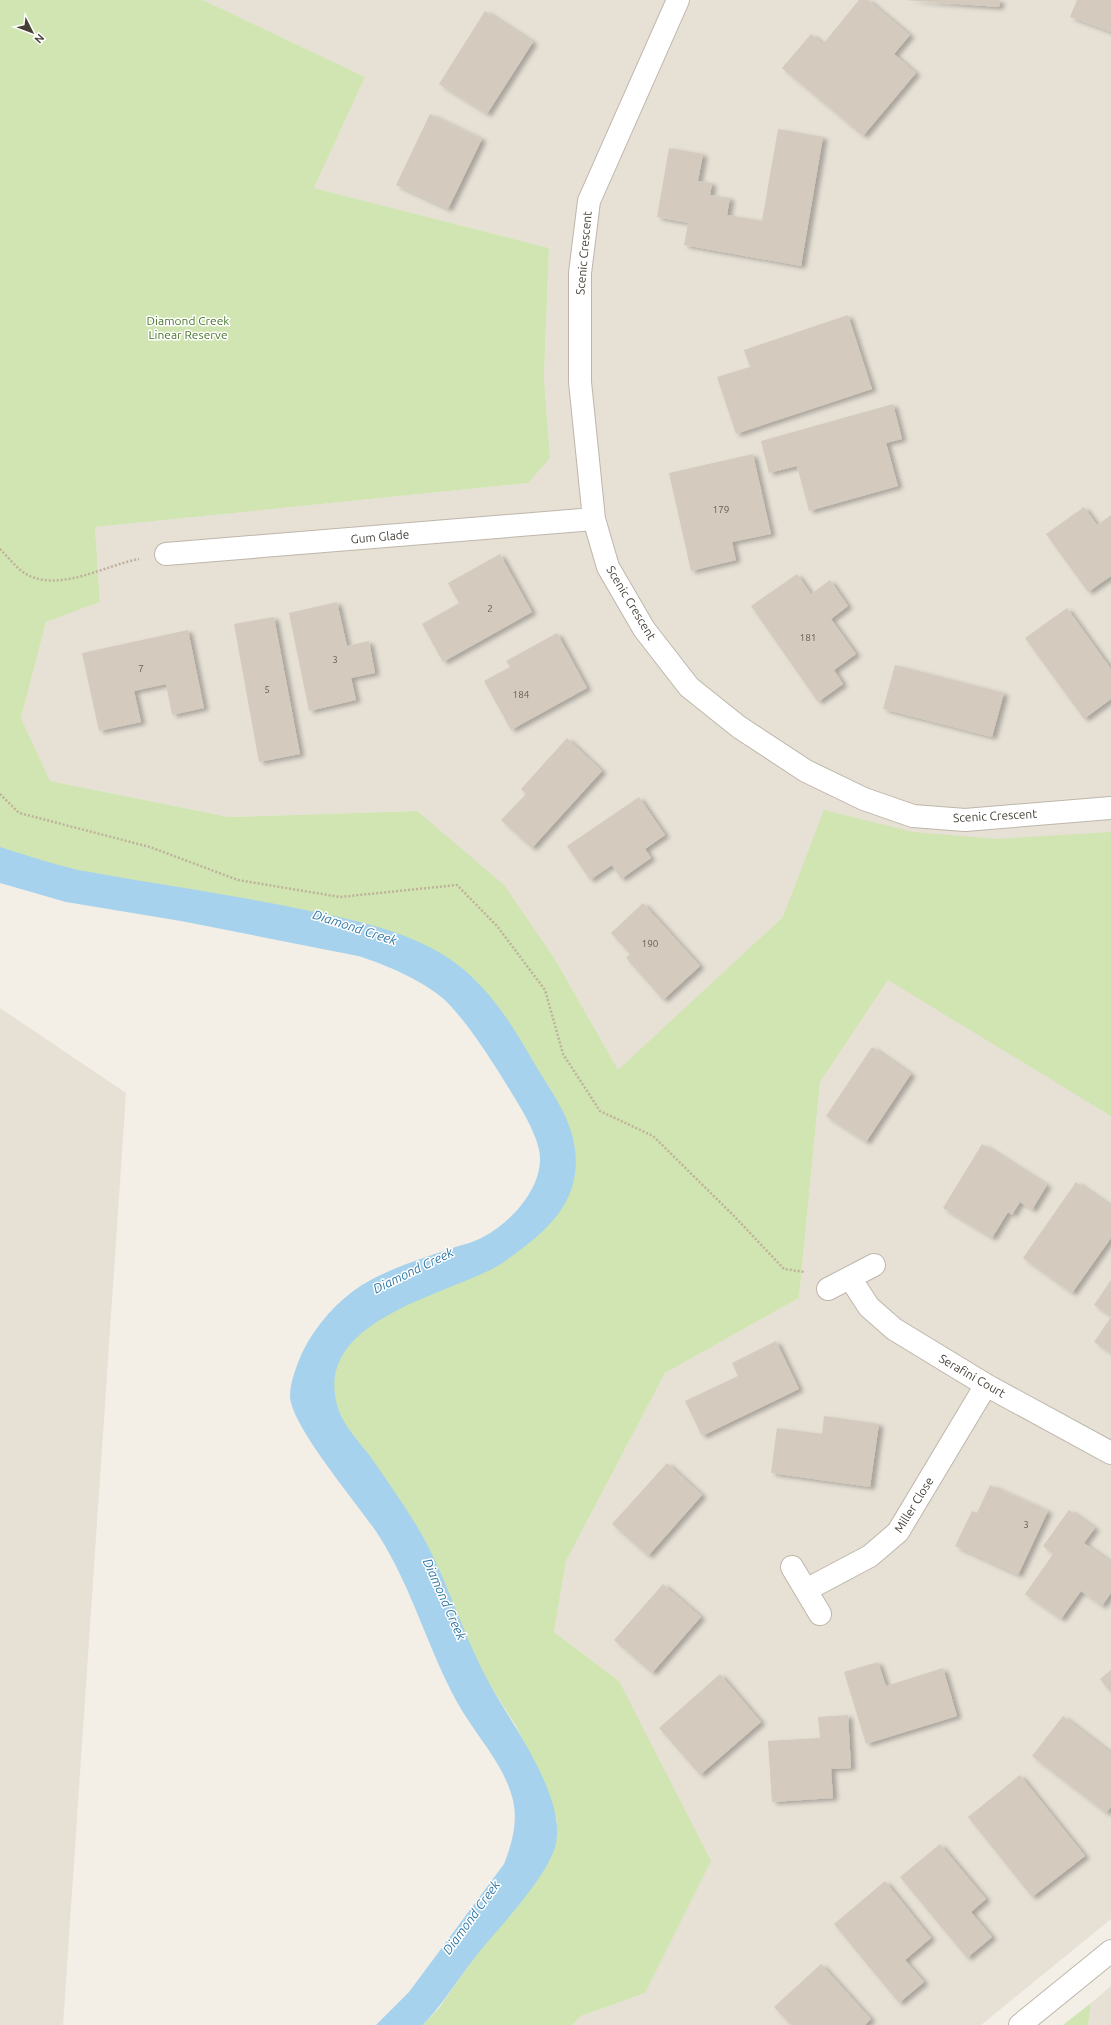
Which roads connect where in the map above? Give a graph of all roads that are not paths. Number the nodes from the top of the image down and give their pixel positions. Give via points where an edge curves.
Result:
1 (678, 0) edge
2 (594, 520) junction
3 (166, 554) road end
4 (1111, 808) edge
5 (874, 1265) dead end
6 (850, 1278) junction
7 (828, 1289) dead end
8 (986, 1385) junction
9 (1111, 1453) edge
10 (792, 1567) dead end
11 (806, 1590) junction
12 (820, 1614) dead end
13 (1111, 1951) edge
14 (1020, 2025) edge

1 - 2 street, Scenic Crescent via 589,201 580,273 580,382
2 - 3 street, Gum Glade
2 - 4 street, Scenic Crescent via 608,567 644,630 689,687 738,727 806,771 864,798 913,816 965,820
5 - 6 street
6 - 7 street
6 - 8 street, Serafini Court via 869,1307 881,1319
8 - 9 street, Serafini Court
8 - 11 street, Miller Close via 898,1532 870,1556
10 - 11 street
11 - 12 street
13 - 14 street

